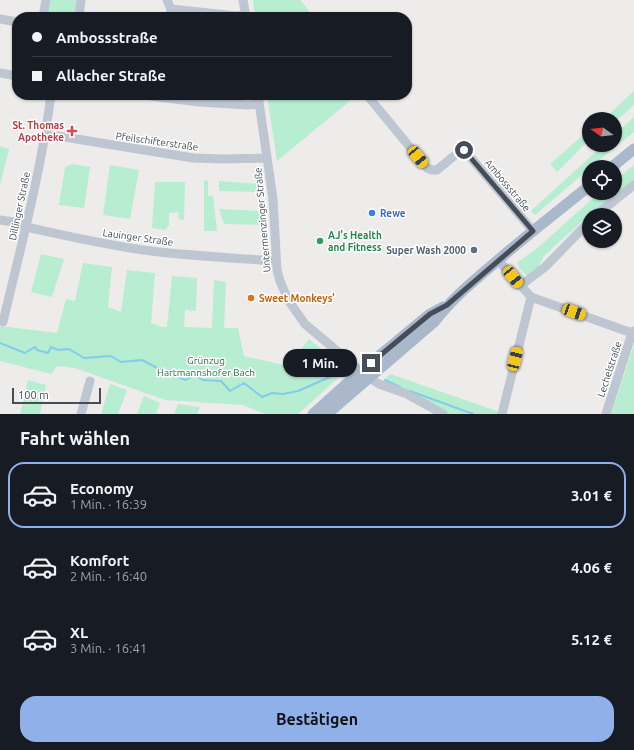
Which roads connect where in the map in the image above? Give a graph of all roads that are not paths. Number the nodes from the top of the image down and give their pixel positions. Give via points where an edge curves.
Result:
1 (46, 0) edge
2 (81, 0) edge
3 (167, 0) edge
4 (243, 0) edge
5 (45, 12) edge
6 (80, 12) edge
7 (170, 12) edge
8 (244, 12) edge
9 (0, 19) edge
10 (12, 21) edge
11 (0, 73) edge
12 (12, 75) edge
13 (50, 100) edge
14 (183, 100) edge
15 (258, 100) edge
16 (371, 100) edge
17 (46, 134) junction
18 (634, 149) edge
19 (267, 158) junction
20 (621, 160) edge
21 (634, 185) edge
22 (582, 192) edge
23 (605, 208) edge
24 (0, 220) edge
25 (26, 227) junction
26 (582, 229) edge
27 (533, 231) junction
28 (498, 260) junction
29 (276, 261) junction
30 (520, 286) junction
31 (531, 296) junction
32 (3, 322) dead end
33 (633, 332) edge
34 (365, 375) junction
35 (90, 382) dead end
36 (81, 414) edge
37 (313, 414) edge
38 (327, 414) edge
39 (443, 414) edge
40 (502, 414) edge
41 (606, 414) edge

1 - 5 street
2 - 6 street
3 - 7 street
4 - 8 street
9 - 10 street
11 - 12 street
13 - 17 street, Dillinger Straße
14 - 15 street via 248,106
15 - 19 street, Untermenzinger Straße
16 - 27 street, Ambossstraße via 427,168 437,170 460,151 466,152
17 - 19 street, Pfeilschifterstraße via 193,158
17 - 25 street, Dillinger Straße
18 - 20 main road
19 - 29 street, Untermenzinger Straße via 274,207
21 - 23 street
22 - 27 main road
24 - 25 street, Lauinger Straße
25 - 29 street, Lauinger Straße via 82,240 144,250
25 - 32 street, Dillinger Straße
26 - 30 street via 545,267
27 - 28 main road
28 - 30 street
28 - 34 main road via 447,305 435,321
29 - 34 street, Untermenzinger Straße via 285,292 300,318
30 - 31 street
31 - 33 street
31 - 40 street
33 - 41 street, Lechelstraße
34 - 37 main road
34 - 38 main road
34 - 39 street, Untermenzinger Straße
35 - 36 street

